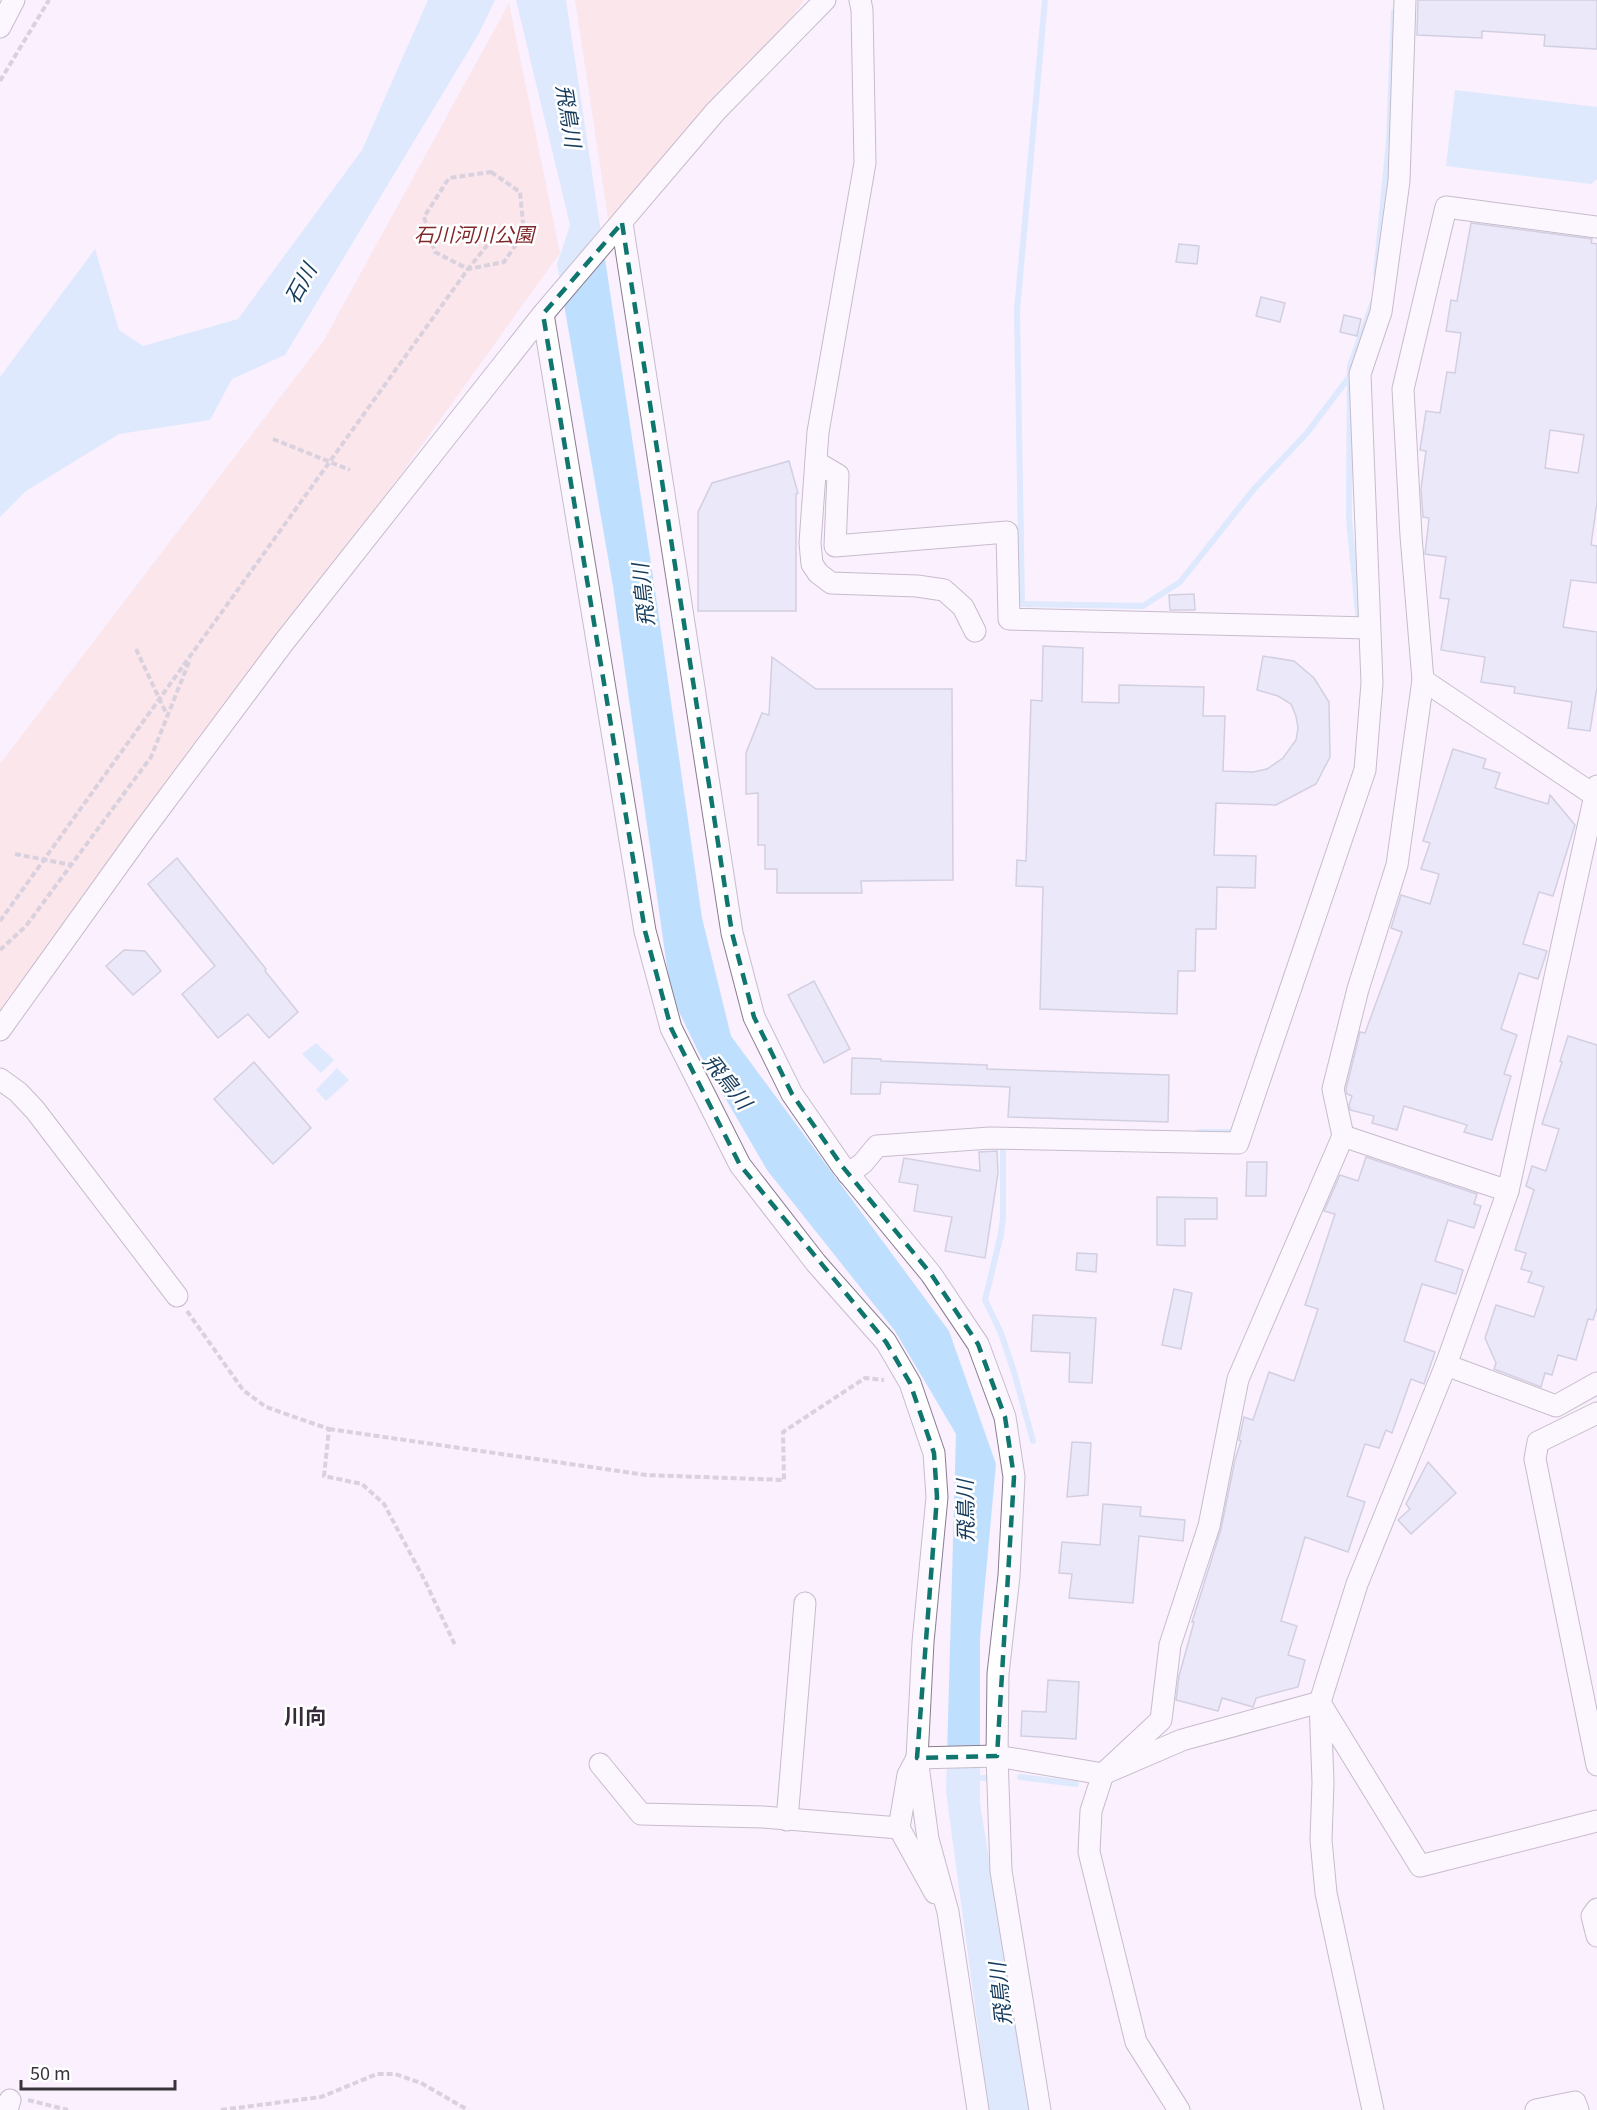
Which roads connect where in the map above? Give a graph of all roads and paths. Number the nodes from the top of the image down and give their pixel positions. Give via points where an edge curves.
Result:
1 (14, 0) edge
2 (49, 0) edge
3 (825, 0) edge
4 (860, 0) edge
5 (1405, 0) edge
6 (0, 27) edge
7 (0, 81) edge
8 (622, 223) junction
9 (1597, 227) edge
10 (501, 228) dead end
11 (468, 269) junction
12 (543, 314) junction
13 (273, 439) dead end
14 (331, 462) junction
15 (816, 462) junction
16 (350, 470) dead end
17 (1360, 627) junction
18 (975, 631) dead end
19 (136, 649) dead end
20 (191, 656) junction
21 (1423, 680) junction
22 (160, 700) junction
23 (167, 716) junction
24 (1596, 793) edge
25 (15, 854) dead end
26 (44, 859) junction
27 (72, 864) junction
28 (0, 921) edge
29 (0, 950) edge
30 (0, 1030) edge
31 (0, 1079) edge
32 (1343, 1136) junction
33 (848, 1174) junction
34 (1508, 1191) junction
35 (177, 1296) joint
36 (1446, 1365) junction
37 (886, 1380) dead end
38 (1597, 1383) edge
39 (1597, 1413) edge
40 (329, 1429) junction
41 (805, 1603) dead end
42 (455, 1645) dead end
43 (1320, 1702) junction
44 (991, 1756) junction
45 (922, 1757) junction
46 (600, 1764) dead end
47 (1597, 1765) edge
48 (1103, 1774) junction
49 (787, 1820) junction
50 (1597, 1821) edge
51 (899, 1828) junction
52 (946, 1903) junction
53 (1597, 1909) edge
54 (1597, 1936) edge
55 (8, 2105) edge
56 (68, 2110) edge
57 (221, 2110) edge
58 (468, 2110) edge
59 (978, 2110) edge
60 (1040, 2110) edge
61 (1179, 2110) edge
62 (1373, 2110) edge
63 (1536, 2110) edge
64 (1578, 2110) edge

1 - 6 street
2 - 7 path
3 - 8 street via 716,111
4 - 15 street via 865,164
5 - 17 street via 1399,181 1381,312 1360,374
8 - 12 street
8 - 33 street via 732,933 754,1017 792,1094
9 - 21 street via 1446,207 1403,389
10 - 11 path
11 - 11 path via 435,252 424,217 449,178 491,172 520,192 524,233 504,262
11 - 14 path
12 - 30 street via 284,642
12 - 45 street via 645,931 671,1028 740,1165 816,1263 886,1342 910,1383 934,1453 937,1497 924,1642
13 - 14 path
14 - 16 path
14 - 20 path
15 - 17 street via 838,475 835,546 1007,532 1018,619
15 - 18 street via 810,543 812,564 818,573 831,583 944,590 963,607
17 - 33 street via 1372,683 1365,770 1238,1143 990,1138 877,1146
19 - 22 path
20 - 22 path
20 - 23 path
21 - 24 street
21 - 32 street via 1397,865 1358,989 1333,1089
22 - 23 path
22 - 26 path
23 - 27 path via 151,757
24 - 34 street
25 - 26 path
26 - 27 path
26 - 28 path
27 - 29 path via 26,926
31 - 35 street via 35,1110
32 - 34 street
32 - 48 street via 1238,1379 1209,1526 1170,1645 1161,1720
33 - 44 street via 932,1274 978,1344 1005,1417 1014,1477 1009,1576
34 - 36 street
35 - 40 path via 243,1390 266,1407
36 - 38 street via 1556,1406
36 - 43 street via 1356,1584
37 - 40 path via 865,1378 783,1432 784,1480 646,1475
39 - 47 street via 1538,1442 1535,1459
40 - 42 path via 324,1476 362,1484 384,1504
41 - 49 street
43 - 48 street via 1182,1740
43 - 50 street via 1420,1866
43 - 62 street via 1321,1840 1326,1893
44 - 45 street
44 - 48 street
44 - 60 street via 1000,1871
45 - 51 street via 908,1775
45 - 52 street via 928,1839
46 - 49 street via 641,1814
48 - 61 street via 1091,1811 1089,1852 1136,2042
49 - 51 street
51 - 52 street via 933,1891
52 - 59 street
53 - 54 street via 1592,1916
55 - 56 path via 19,2098
57 - 58 path via 321,2097 377,2074 395,2074 421,2084
63 - 64 street via 1575,2102

